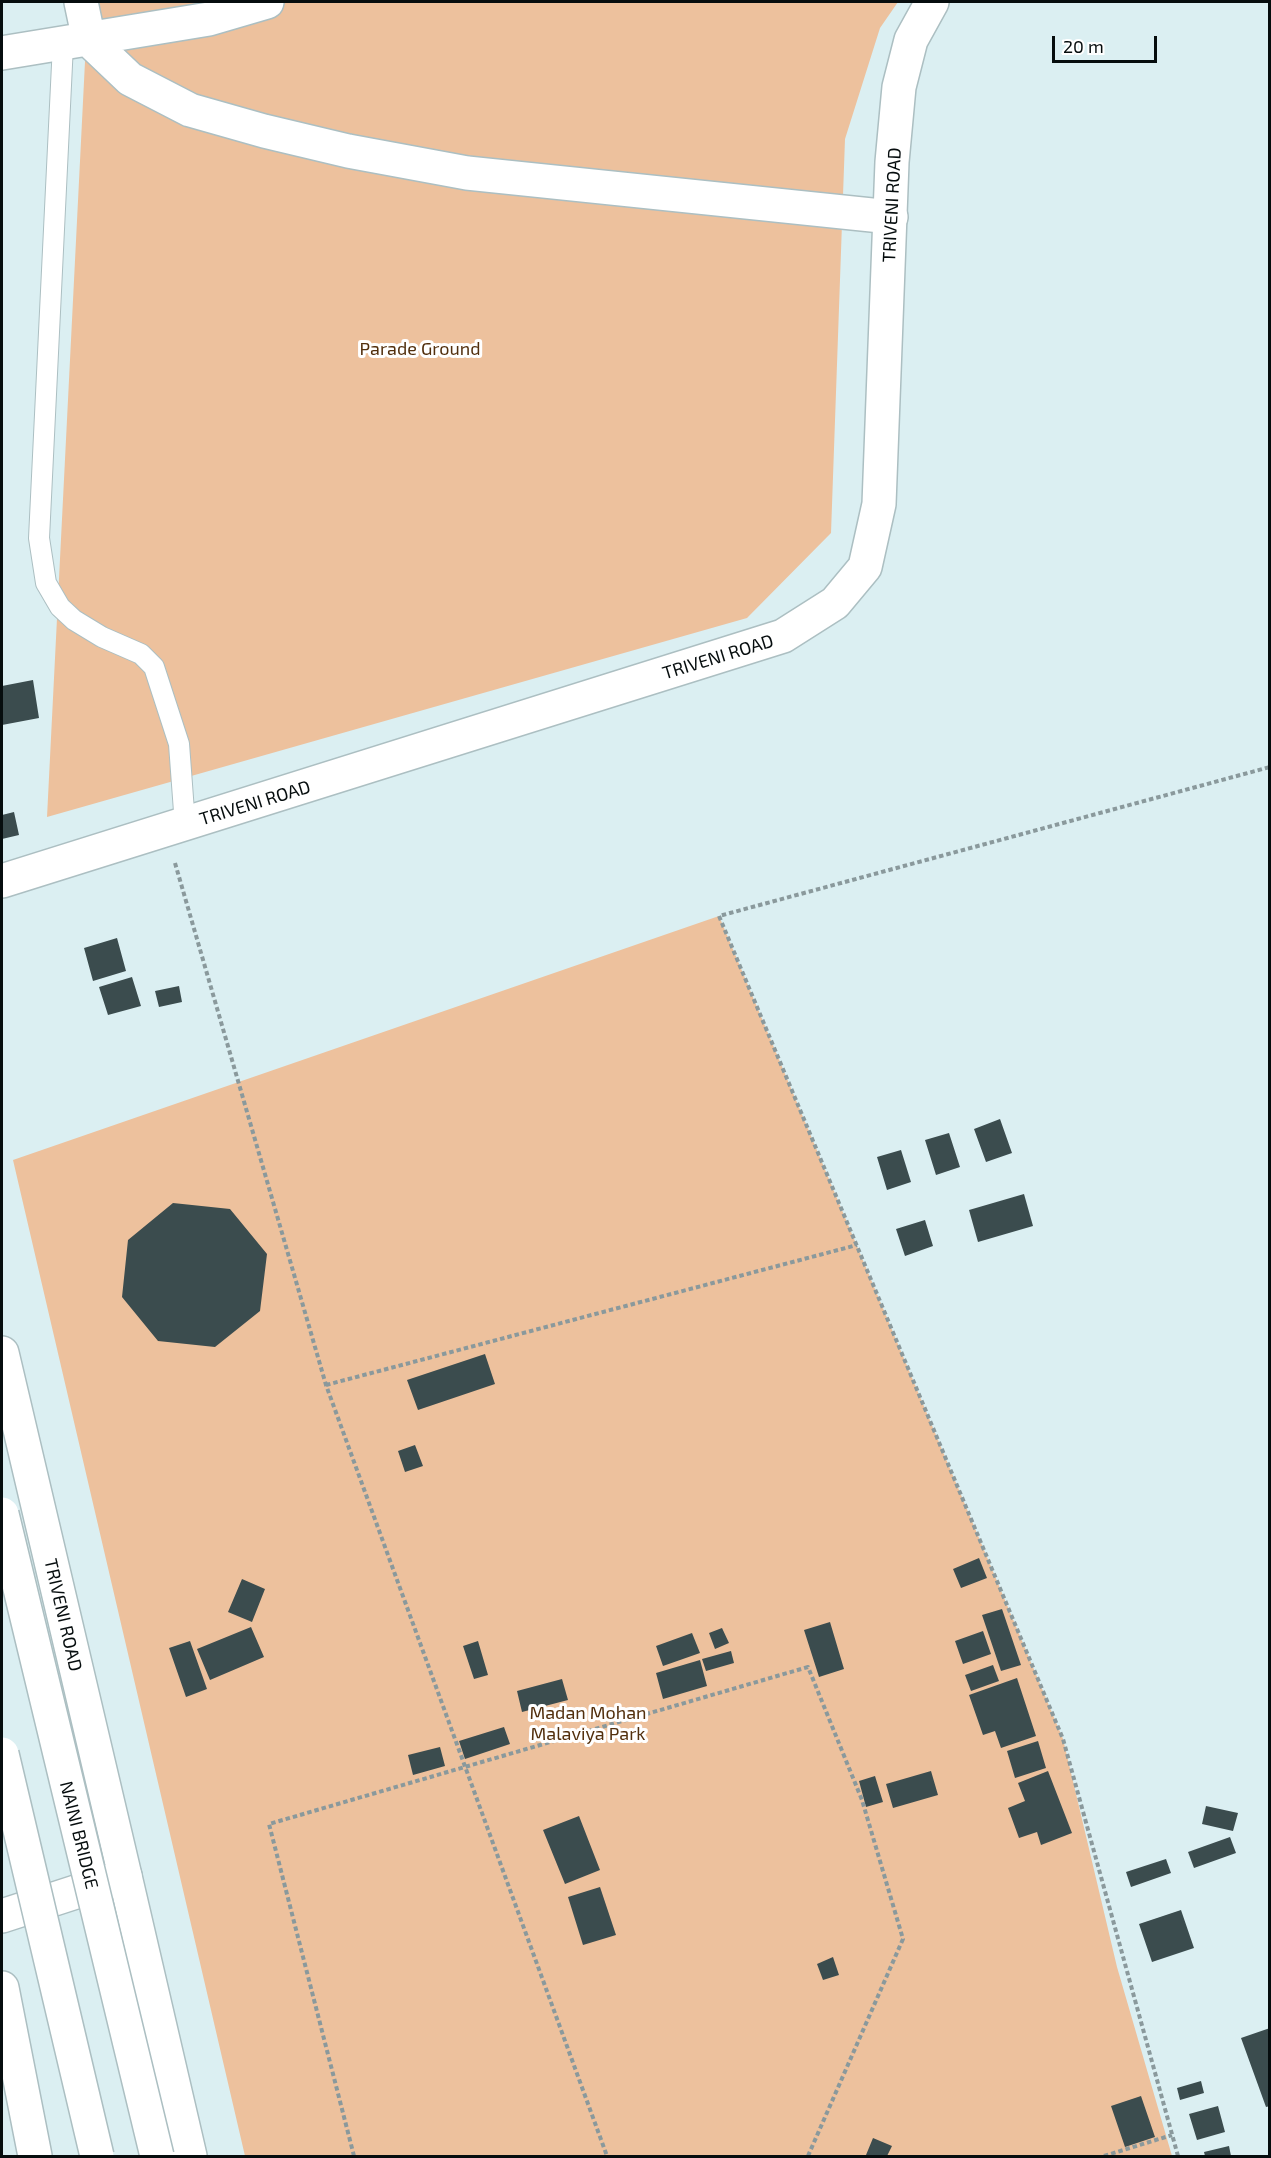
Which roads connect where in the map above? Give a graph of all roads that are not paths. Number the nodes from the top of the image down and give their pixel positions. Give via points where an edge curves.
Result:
1 (81, 2) edge
2 (267, 2) edge
3 (932, 2) edge
4 (76, 42) junction
5 (2, 53) edge
6 (891, 218) junction
7 (175, 827) junction
8 (2, 881) edge
9 (2, 1353) edge
10 (2, 1514) edge
11 (2, 1754) edge
12 (125, 1876) junction
13 (2, 1916) edge
14 (2, 1988) edge
15 (35, 2157) edge
16 (97, 2157) edge
17 (157, 2157) edge
18 (190, 2157) edge

1 - 4 main road
2 - 4 main road via 209,19
3 - 6 main road, TRIVENI ROAD via 911,40 899,87
4 - 5 main road
4 - 6 main road via 130,79 190,110 348,152 467,172
4 - 7 lane via 39,538 46,583 60,607 102,637 141,654 154,667 179,744
6 - 7 main road, TRIVENI ROAD via 879,504 865,567 835,603 783,636
7 - 8 main road, TRIVENI ROAD
9 - 12 main road, TRIVENI ROAD
10 - 17 main road, NAINI BRIDGE, bridge
11 - 16 main road, bridge
12 - 13 main road
12 - 18 main road, TRIVENI ROAD
14 - 15 main road

